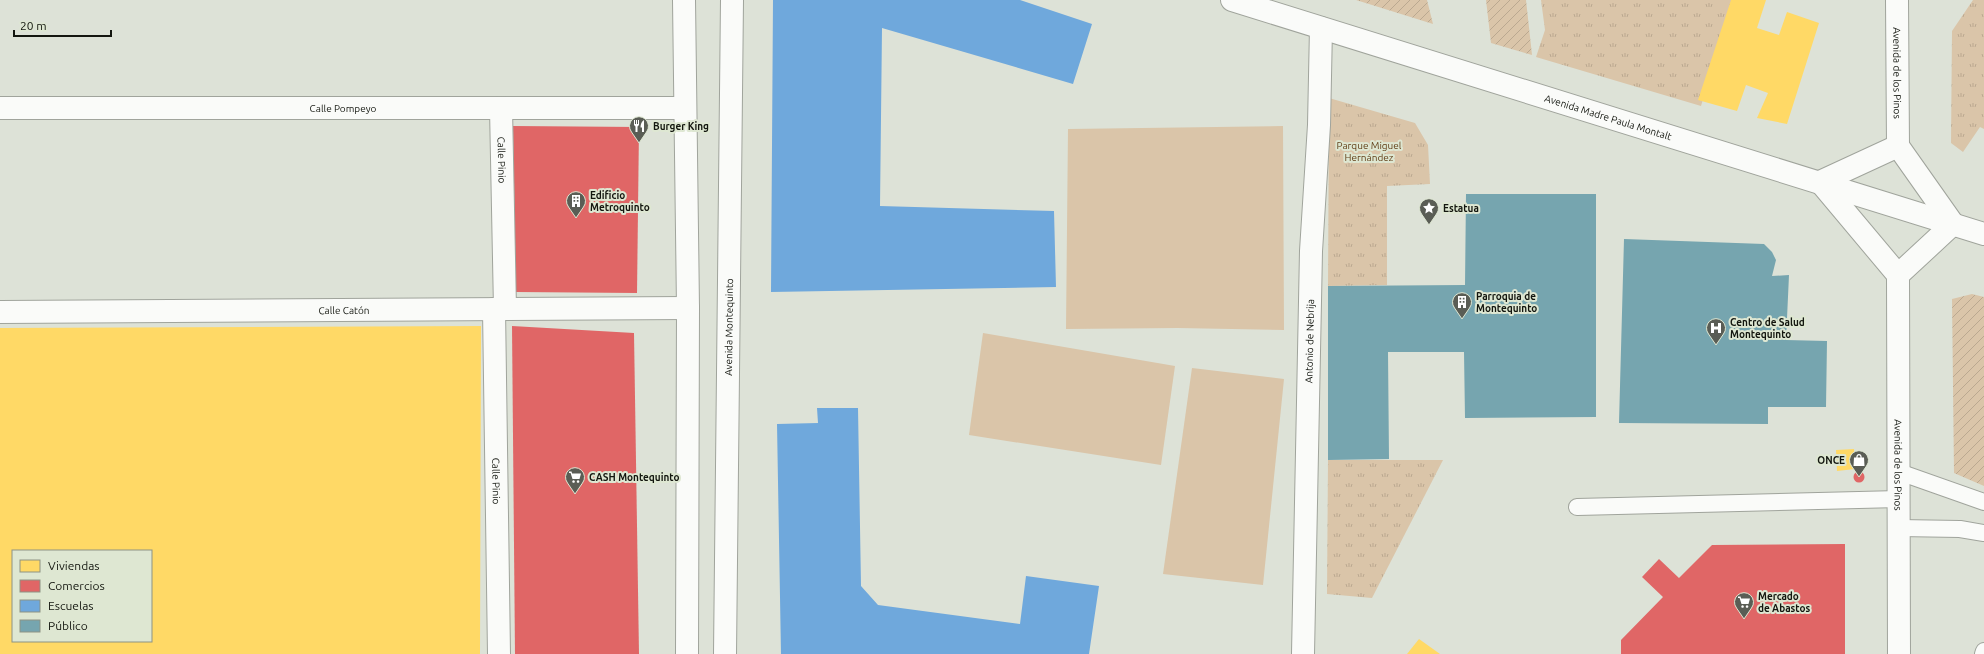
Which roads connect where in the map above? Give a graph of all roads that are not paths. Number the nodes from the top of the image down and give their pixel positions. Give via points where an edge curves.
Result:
1 (684, 0) edge
2 (732, 0) edge
3 (1232, 0) edge
4 (1897, 0) edge
5 (1322, 28) junction
6 (0, 108) edge
7 (501, 108) junction
8 (685, 108) junction
9 (1898, 146) junction
10 (1820, 182) junction
11 (1952, 224) junction
12 (1984, 234) edge
13 (1898, 275) junction
14 (688, 308) junction
15 (500, 309) junction
16 (0, 312) edge
17 (1899, 472) junction
18 (1899, 499) junction
19 (1984, 502) edge
20 (1577, 507) dead end
21 (1899, 528) junction
22 (1984, 533) edge
23 (1984, 650) edge
24 (499, 654) edge
25 (687, 654) edge
26 (725, 654) edge
27 (1303, 654) edge
28 (1899, 654) edge
29 (1983, 654) edge

1 - 8 street
2 - 26 street, Avenida Montequinto
3 - 5 street, Avenida Madre Paula Montalt
4 - 9 street, Avenida de los Pinos
5 - 10 street, Avenida Madre Paula Montalt
5 - 27 street, Antonio de Nebrija via 1311,250
6 - 7 street, Calle Pompeyo
7 - 8 street, Calle Pompeyo
7 - 15 street, Calle Pinio
8 - 14 street
9 - 10 street
9 - 11 street
10 - 11 street, Avenida Madre Paula Montalt
10 - 13 street
11 - 12 street, Avenida Madre Paula Montalt
11 - 13 street
13 - 17 street, Avenida de los Pinos
14 - 15 street, Calle Catón
14 - 25 street
15 - 16 street, Calle Catón
15 - 24 street, Calle Pinio
17 - 18 street, Avenida de los Pinos
17 - 19 lane
18 - 20 lane
18 - 21 street, Avenida de los Pinos
21 - 22 lane via 1960,529
21 - 28 street, Avenida de los Pinos
23 - 29 lane

